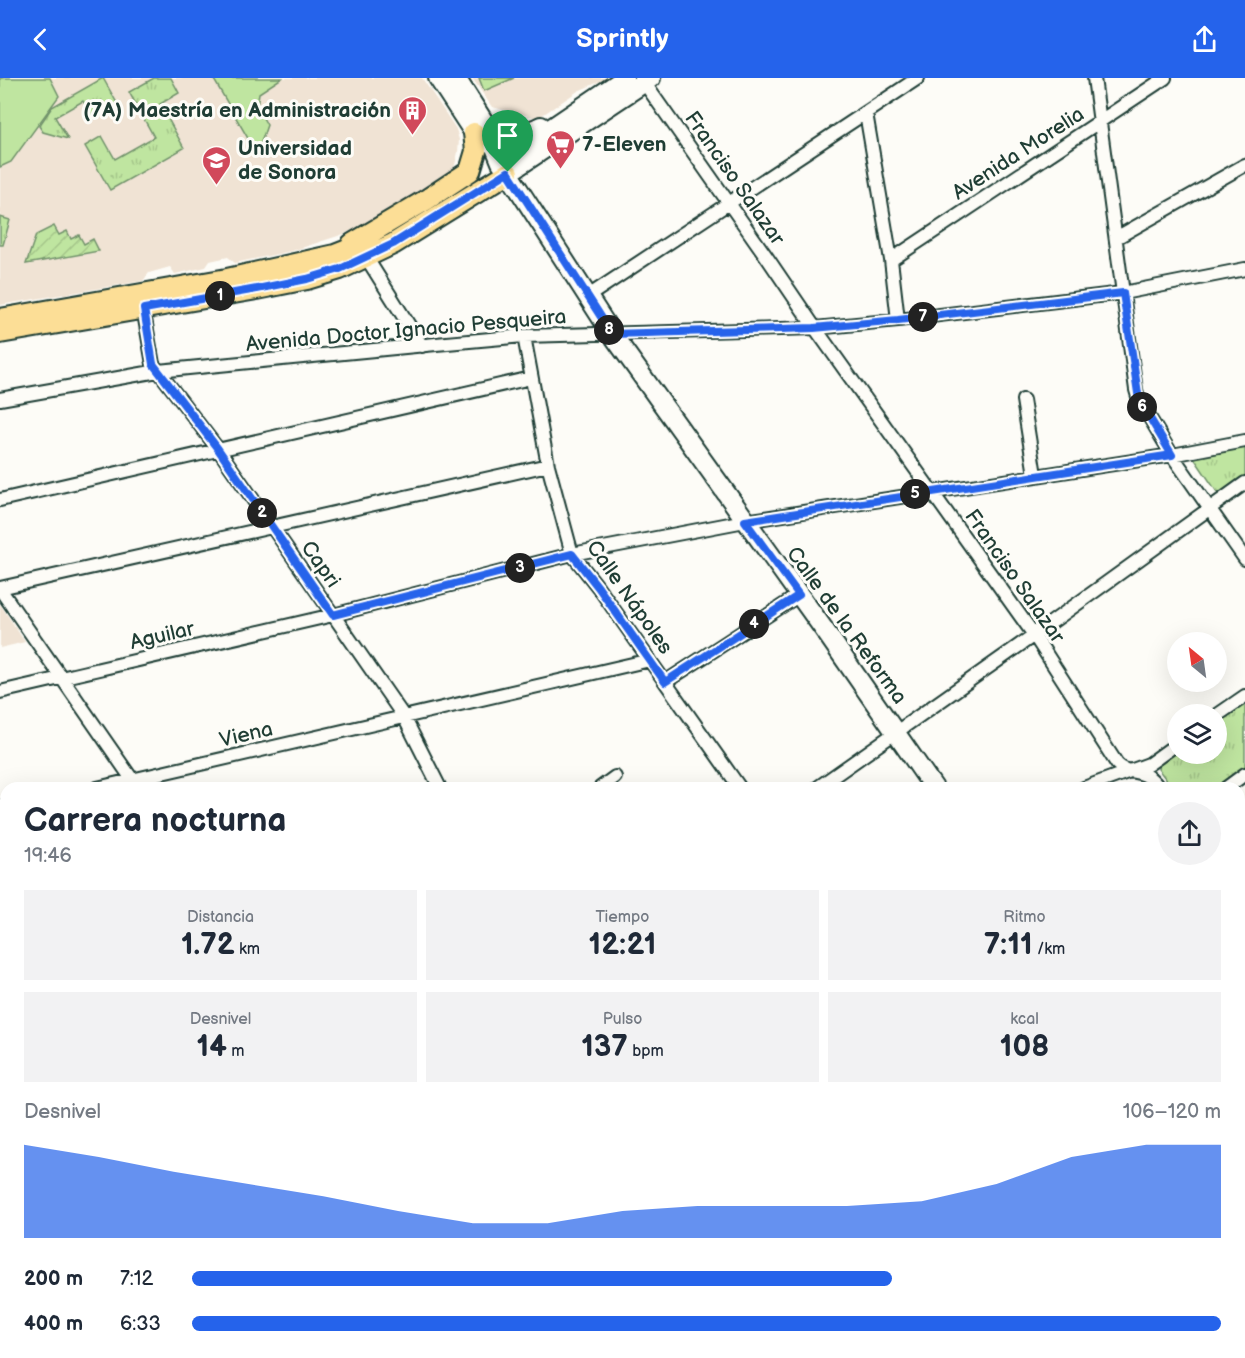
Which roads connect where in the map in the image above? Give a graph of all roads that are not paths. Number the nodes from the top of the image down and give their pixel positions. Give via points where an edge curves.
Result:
1 (438, 78) edge
2 (456, 78) edge
3 (625, 78) edge
4 (918, 78) edge
5 (1094, 78) edge
6 (1165, 78) edge
7 (645, 79) edge
8 (602, 93) junction
9 (866, 113) junction
10 (1100, 122) junction
11 (480, 129) junction
12 (1245, 165) edge
13 (504, 167) junction
14 (728, 204) junction
15 (1116, 238) junction
16 (335, 255) junction
17 (366, 257) junction
18 (891, 260) junction
19 (1245, 269) edge
20 (237, 293) junction
21 (1123, 293) junction
22 (587, 297) junction
23 (142, 302) junction
24 (0, 319) edge
25 (898, 320) junction
26 (814, 328) junction
27 (0, 333) edge
28 (612, 334) junction
29 (524, 336) junction
30 (422, 346) junction
31 (158, 371) junction
32 (531, 378) junction
33 (0, 399) edge
34 (1023, 400) dead end
35 (1245, 441) edge
36 (218, 449) junction
37 (1172, 455) junction
38 (548, 465) junction
39 (1035, 476) junction
40 (1245, 483) edge
41 (931, 491) junction
42 (0, 500) edge
43 (1210, 507) junction
44 (745, 521) junction
45 (271, 526) junction
46 (572, 554) junction
47 (1245, 559) edge
48 (0, 589) edge
49 (799, 595) junction
50 (333, 615) junction
51 (1034, 635) junction
52 (650, 660) junction
53 (63, 678) junction
54 (665, 682) junction
55 (0, 692) edge
56 (1245, 696) edge
57 (1227, 708) edge
58 (404, 717) junction
59 (897, 733) junction
60 (1167, 751) edge
61 (1128, 771) junction
62 (615, 777) dead end
63 (135, 782) edge
64 (144, 782) edge
65 (437, 782) edge
66 (608, 782) edge
67 (736, 782) edge
68 (826, 782) edge
69 (930, 782) edge
70 (1100, 782) edge
71 (1154, 782) edge

1 - 11 main road, Calle de la Reforma
2 - 11 main road, Calle de la Reforma
3 - 8 main road
4 - 9 street
5 - 10 street
6 - 10 street, Avenida Morelia
7 - 13 main road
7 - 14 street, Franciso Salazar
8 - 11 main road via 578,102 532,131 512,134
8 - 13 main road
9 - 14 street
9 - 18 street
10 - 15 street
10 - 18 street, Avenida Morelia
11 - 13 main road, Calle de la Reforma
11 - 16 main road via 470,171
12 - 15 street
13 - 16 main road via 362,246
13 - 17 main road via 393,244
13 - 22 main road, Calle de la Reforma
14 - 22 street
14 - 26 street, Franciso Salazar
15 - 21 street
16 - 20 main road via 315,268 258,282
16 - 23 main road
17 - 20 main road via 307,279
17 - 30 street
18 - 25 street
19 - 21 street, Avenida Doctor Ignacio Pesqueira
20 - 23 main road
21 - 25 street, Avenida Doctor Ignacio Pesqueira
21 - 37 street via 1139,400
22 - 28 main road, Calle de la Reforma
23 - 24 main road
23 - 27 main road
23 - 31 street, Capri via 151,358
25 - 26 street, Avenida Doctor Ignacio Pesqueira
26 - 28 street, Avenida Doctor Ignacio Pesqueira
26 - 41 street, Franciso Salazar
28 - 29 street, Avenida Doctor Ignacio Pesqueira
28 - 44 main road, Calle de la Reforma
29 - 30 street, Avenida Doctor Ignacio Pesqueira
29 - 32 street, Calle Nápoles
30 - 31 street, Avenida Doctor Ignacio Pesqueira
31 - 33 street, Avenida Doctor Ignacio Pesqueira
31 - 36 street, Capri
32 - 36 street
32 - 38 street, Calle Nápoles
34 - 39 street
35 - 37 street, Aguilar
36 - 42 street
36 - 45 street, Capri
37 - 39 street, Aguilar
37 - 43 street
38 - 45 street
38 - 46 street, Calle Nápoles
39 - 41 street, Aguilar
40 - 43 street
41 - 44 street, Aguilar
41 - 51 street, Franciso Salazar
43 - 47 street
43 - 51 street
44 - 46 street, Aguilar
44 - 49 main road, Calle de la Reforma
45 - 48 street
45 - 50 street, Capri
46 - 50 street, Aguilar
46 - 52 street, Calle Nápoles
48 - 53 street
49 - 54 street
49 - 59 main road, Calle de la Reforma
50 - 53 street, Aguilar
50 - 58 street, Capri
51 - 59 street
51 - 61 street, Franciso Salazar via 1117,764
52 - 54 street, Calle Nápoles
52 - 58 street, Viena
53 - 55 street, Aguilar
53 - 63 street
54 - 67 street, Calle Nápoles
56 - 57 street
58 - 64 street, Viena
58 - 65 street, Capri
59 - 68 street
59 - 69 main road, Calle de la Reforma
60 - 61 street via 1149,764
61 - 70 street
61 - 71 street via 1147,774
62 - 66 street

